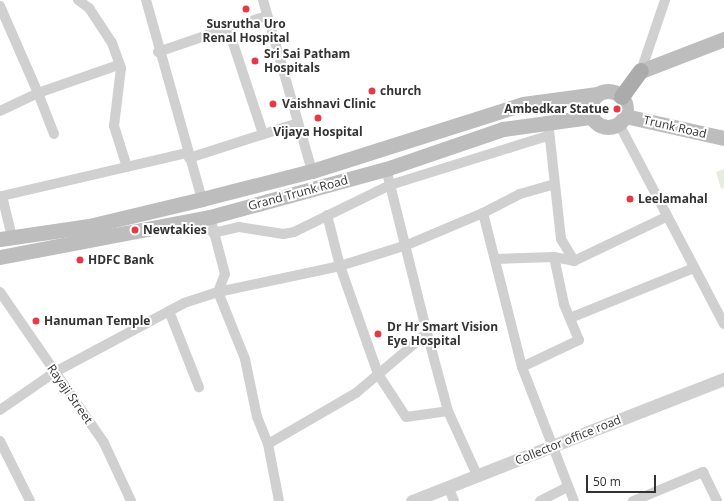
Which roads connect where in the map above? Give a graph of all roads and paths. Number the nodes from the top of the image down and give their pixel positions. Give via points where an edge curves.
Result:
1 (78, 0) edge
2 (146, 0) edge
3 (262, 0) edge
4 (665, 0) edge
5 (0, 6) edge
6 (267, 16) junction
7 (228, 28) junction
8 (724, 39) edge
9 (158, 52) junction
10 (118, 65) junction
11 (641, 71) junction
12 (38, 94) junction
13 (597, 94) junction
14 (622, 97) junction
15 (0, 111) edge
16 (591, 117) junction
17 (551, 120) junction
18 (622, 120) junction
19 (298, 123) junction
20 (54, 134) dead end
21 (263, 134) junction
22 (548, 136) junction
23 (724, 138) edge
24 (188, 155) junction
25 (126, 167) junction
26 (386, 169) junction
27 (312, 172) junction
28 (554, 184) junction
29 (390, 185) junction
30 (1, 192) edge
31 (202, 199) junction
32 (483, 213) junction
33 (328, 215) junction
34 (210, 217) junction
35 (666, 217) junction
36 (213, 233) junction
37 (6, 238) edge
38 (407, 245) junction
39 (0, 257) edge
40 (554, 257) junction
41 (497, 259) junction
42 (574, 261) junction
43 (340, 266) junction
44 (694, 268) junction
45 (0, 292) edge
46 (218, 292) junction
47 (169, 311) junction
48 (570, 318) junction
49 (724, 324) edge
50 (427, 333) junction
51 (522, 367) junction
52 (55, 372) junction
53 (378, 374) junction
54 (724, 379) edge
55 (199, 387) dead end
56 (0, 410) edge
57 (448, 411) junction
58 (0, 441) edge
59 (268, 444) junction
60 (550, 447) junction
61 (478, 477) junction
62 (567, 487) junction
63 (449, 489) junction
64 (30, 501) edge
65 (131, 501) edge
66 (279, 501) edge
67 (412, 501) edge
68 (454, 501) edge
69 (540, 501) edge
70 (574, 501) edge
71 (633, 501) edge
72 (717, 501) edge

1 - 10 street via 88,8 112,43
2 - 9 street
3 - 6 street
4 - 11 street
5 - 12 street
6 - 7 street
6 - 19 street
7 - 9 street
7 - 21 street
8 - 11 main road
9 - 24 street
10 - 12 street
10 - 25 street via 114,126
11 - 14 main road
12 - 15 street
12 - 20 street
13 - 14 main road via 613,92
13 - 16 main road via 591,105
13 - 27 main road via 523,104
14 - 18 main road
16 - 17 main road, Grand Trunk Road
16 - 18 main road via 603,127
17 - 22 street
17 - 26 main road, Grand Trunk Road via 503,129
18 - 23 main road, Trunk Road
18 - 35 street
19 - 21 street
19 - 27 street
21 - 24 street
22 - 28 street
22 - 29 street
24 - 25 street
24 - 31 street
25 - 30 street
26 - 29 street
26 - 34 main road, Grand Trunk Road
27 - 31 main road
28 - 32 street via 520,194
28 - 42 street via 561,239
29 - 33 street
29 - 38 street
30 - 37 street
31 - 37 main road via 89,226
32 - 38 street
32 - 41 street
33 - 36 street via 283,234 239,227
33 - 43 street
34 - 36 street
34 - 39 main road, Grand Trunk Road
35 - 42 street
35 - 44 street
36 - 46 street via 225,274
38 - 43 street
38 - 50 street
40 - 41 street
40 - 42 street
40 - 48 street
41 - 51 street
43 - 46 street
43 - 53 street
44 - 48 street
44 - 49 street
45 - 52 street, Rayaji Street
46 - 47 street
46 - 59 street via 243,353 257,417
47 - 52 street
47 - 55 street
48 - 51 street via 579,340
50 - 53 street
50 - 57 street
51 - 60 street
52 - 56 street
52 - 65 street, Rayaji Street via 104,443
53 - 57 street via 406,417
53 - 59 street via 301,428
54 - 60 street, Collector office road
57 - 61 street
58 - 64 street
59 - 66 street
60 - 61 street, Collector office road
60 - 62 street
61 - 63 street, Collector office road
62 - 69 street
62 - 70 street
63 - 67 street, Collector office road
63 - 68 street
71 - 72 street via 703,472

